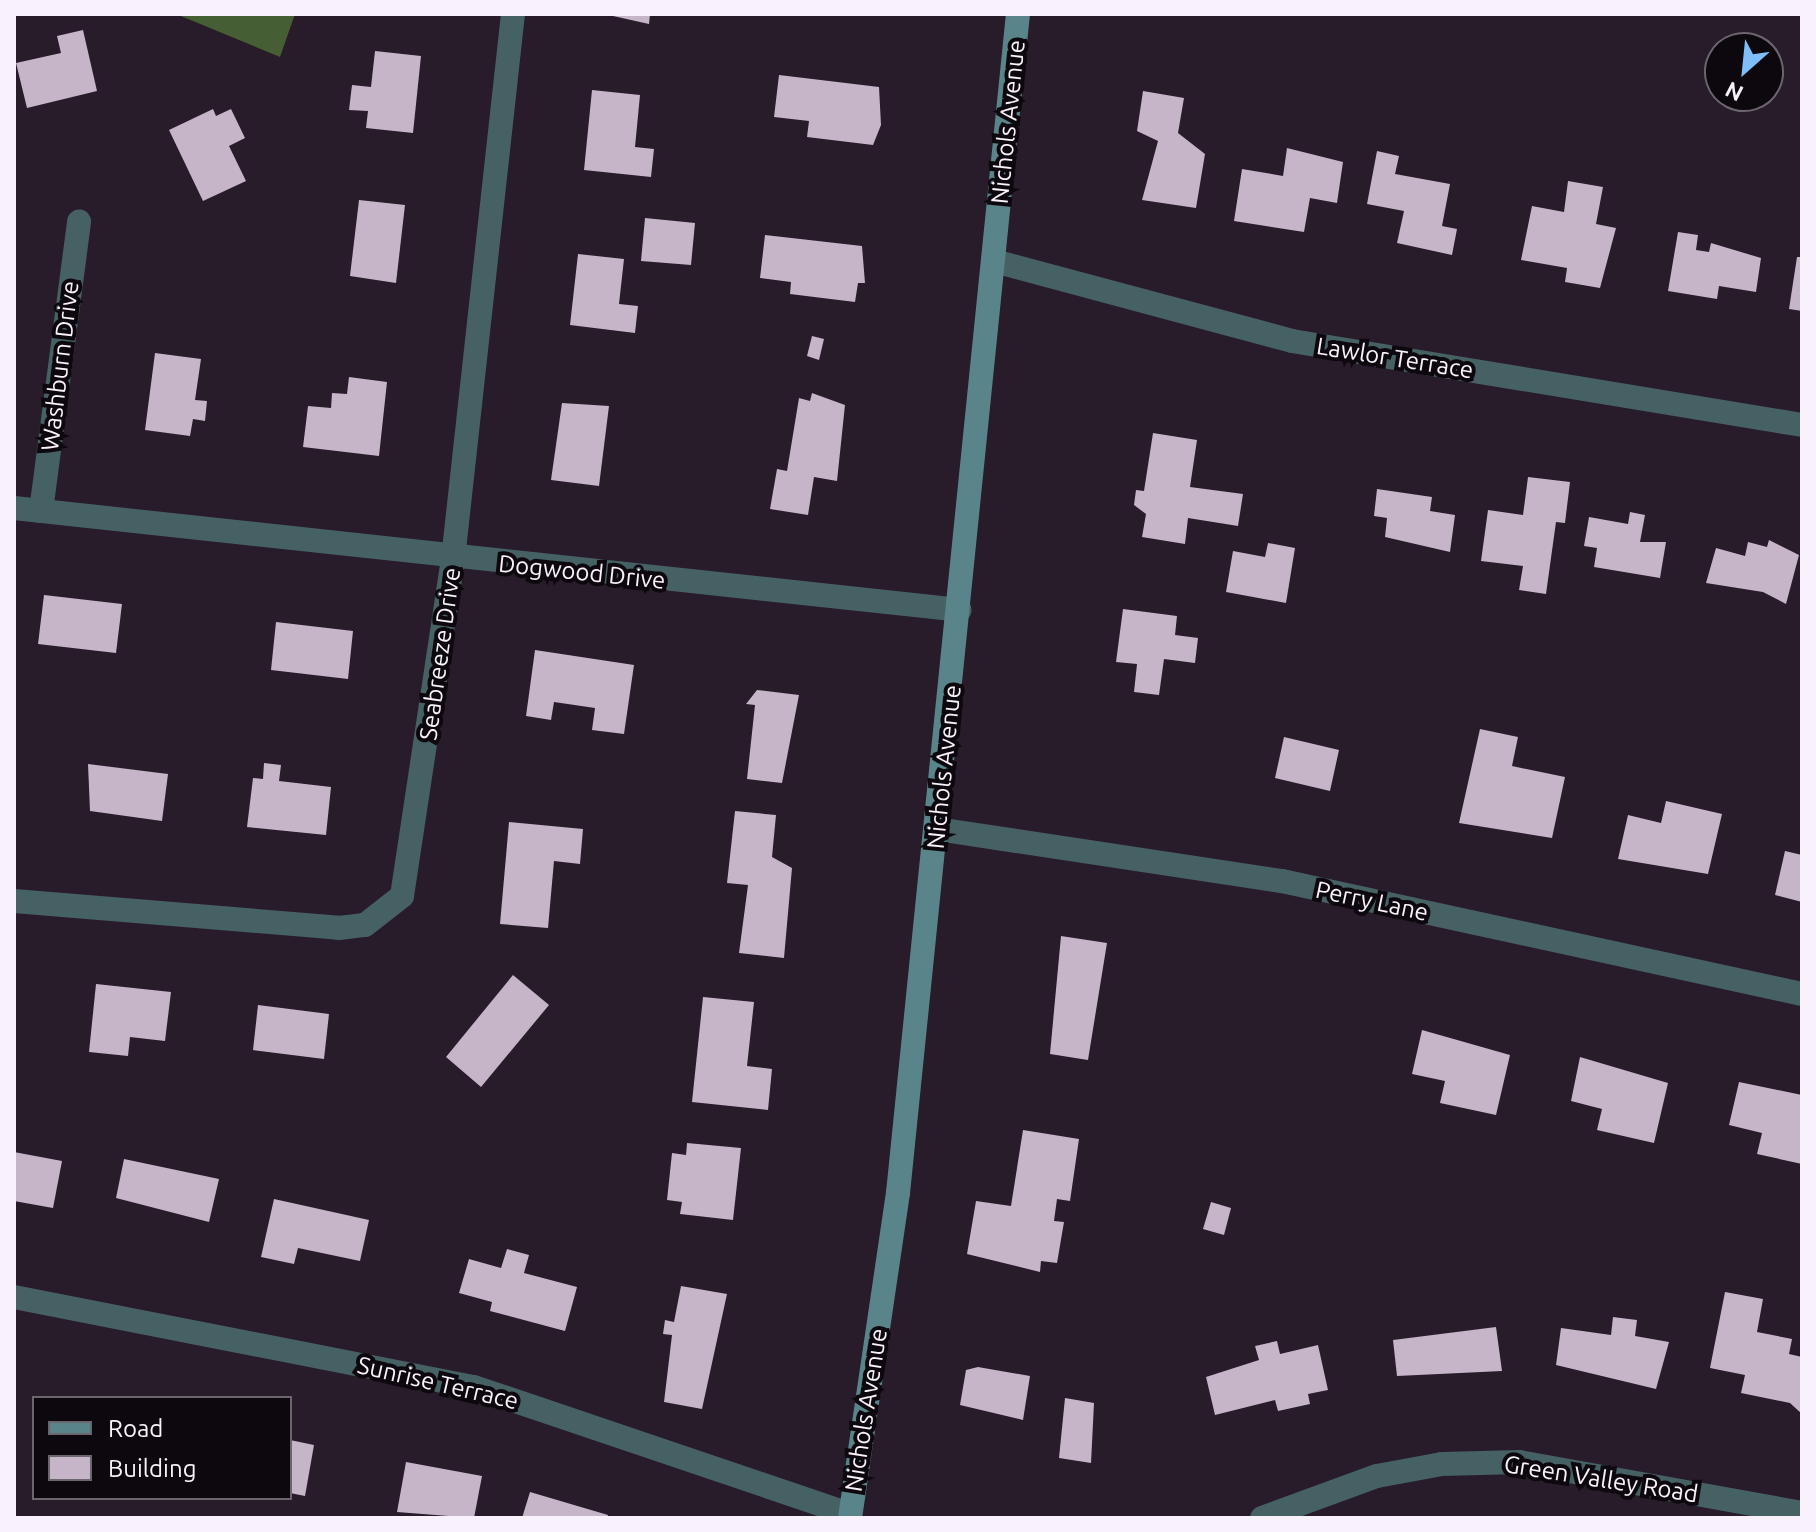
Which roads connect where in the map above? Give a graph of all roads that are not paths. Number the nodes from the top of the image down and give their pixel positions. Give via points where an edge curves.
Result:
1 (513, 14) edge
2 (1018, 14) edge
3 (79, 221) dead end
4 (994, 261) junction
5 (1802, 425) edge
6 (14, 508) edge
7 (41, 511) junction
8 (453, 559) junction
9 (960, 610) junction
10 (937, 829) junction
11 (14, 901) edge
12 (1802, 994) edge
13 (14, 1297) edge
14 (1802, 1513) edge
15 (850, 1516) edge
16 (1262, 1518) edge

1 - 8 street, Seabreeze Drive
2 - 4 main road, Nichols Avenue
3 - 7 street, Washburn Drive
4 - 5 street, Lawlor Terrace via 1292,341
4 - 9 main road, Nichols Avenue
6 - 7 street, Dogwood Drive
7 - 8 street, Dogwood Drive
8 - 9 street, Dogwood Drive
8 - 11 street, Seabreeze Drive via 410,868 402,896 386,912 339,928
9 - 10 main road, Nichols Avenue
10 - 12 street, Perry Lane via 1282,881
10 - 15 main road, Nichols Avenue via 898,1193
13 - 15 street, Sunrise Terrace via 474,1387
14 - 16 street, Green Valley Road via 1519,1462 1442,1464 1377,1476

